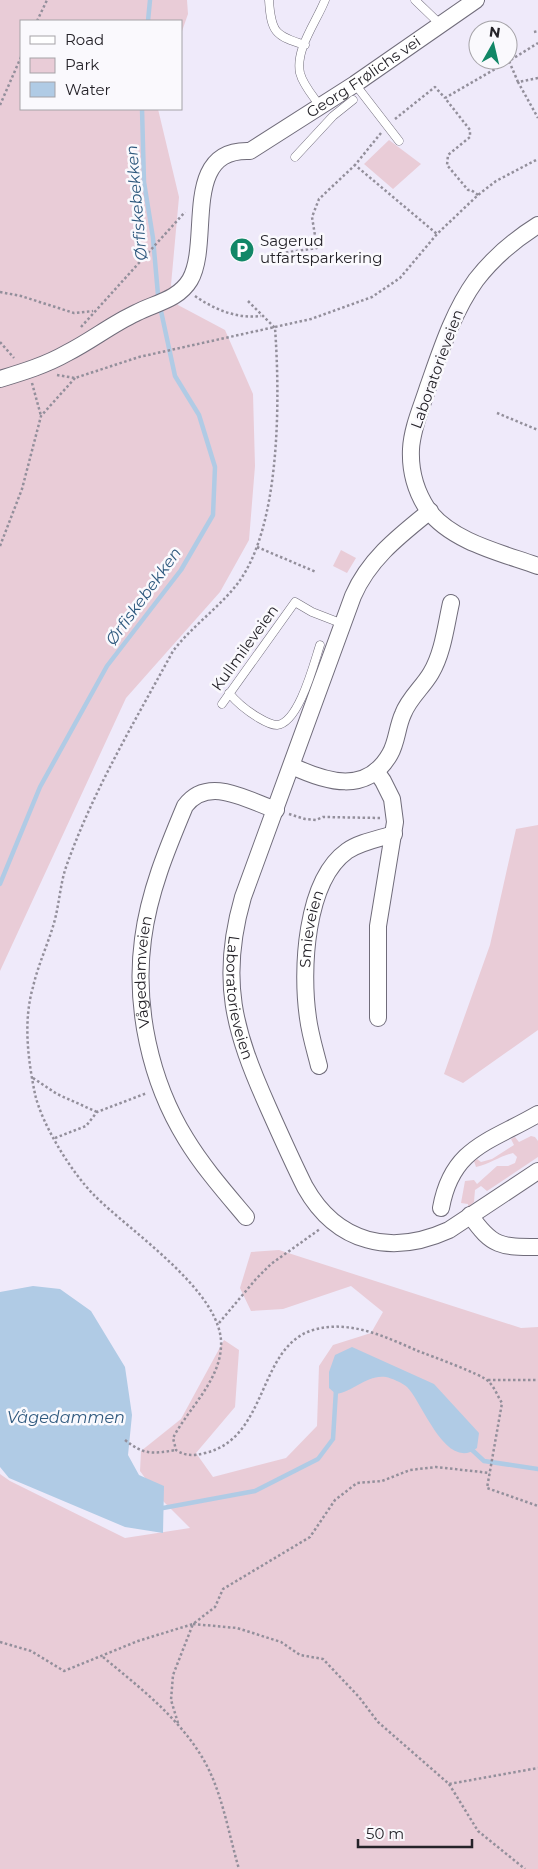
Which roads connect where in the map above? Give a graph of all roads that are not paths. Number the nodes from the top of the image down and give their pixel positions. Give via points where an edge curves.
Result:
1 (269, 0) edge
2 (325, 0) edge
3 (415, 0) edge
4 (476, 0) edge
5 (441, 25) junction
6 (305, 45) junction
7 (355, 84) junction
8 (353, 100) dead end
9 (320, 106) junction
10 (399, 141) dead end
11 (295, 157) dead end
12 (538, 225) edge
13 (0, 379) edge
14 (430, 511) junction
15 (538, 566) edge
16 (452, 603) dead end
17 (344, 624) junction
18 (320, 645) dead end
19 (229, 693) junction
20 (222, 704) dead end
21 (292, 766) junction
22 (376, 771) junction
23 (276, 810) junction
24 (394, 834) junction
25 (378, 1018) dead end
26 (319, 1066) dead end
27 (538, 1114) edge
28 (538, 1171) edge
29 (441, 1208) dead end
30 (470, 1215) junction
31 (246, 1217) dead end
32 (538, 1247) edge

1 - 6 lane via 270,20 276,33
2 - 6 lane
3 - 5 lane
4 - 5 street, Georg Frølichs vei
5 - 7 street, Georg Frølichs vei
6 - 9 lane via 300,72
7 - 9 street, Georg Frølichs vei
7 - 10 lane
8 - 11 lane via 333,116
9 - 13 street, Georg Frølichs vei via 250,151 234,152 221,160 206,178 198,257 194,273 184,288 66,354 29,371
12 - 14 street, Laboratorieveien via 487,267 467,294 446,337 416,422 411,446 414,479
14 - 15 street, Laboratorieveien via 462,536
14 - 17 street, Laboratorieveien via 372,563 358,584
16 - 22 street via 432,672 403,714 393,748
17 - 19 lane, Kullmileveien via 295,602
17 - 21 street, Laboratorieveien
18 - 19 lane via 294,713 282,723 270,724 243,708
19 - 20 lane, Kullmileveien
21 - 22 street via 315,777 339,782 355,781
21 - 23 street, Laboratorieveien
22 - 24 street via 388,789 395,814
23 - 30 street, Laboratorieveien via 243,897 234,931 233,1006 242,1046 298,1172 310,1197 330,1219 348,1232 368,1240 404,1244 434,1236
23 - 31 street, Vågedamveien via 214,790 194,796 184,806 156,883 143,939 143,1014 162,1087 189,1145
24 - 25 street via 378,926
24 - 26 street, Smieveien via 348,850 331,867 319,890 308,939 305,979 308,1018
27 - 29 street via 465,1156 448,1179
28 - 30 street, Laboratorieveien
30 - 32 street via 490,1240 499,1244

